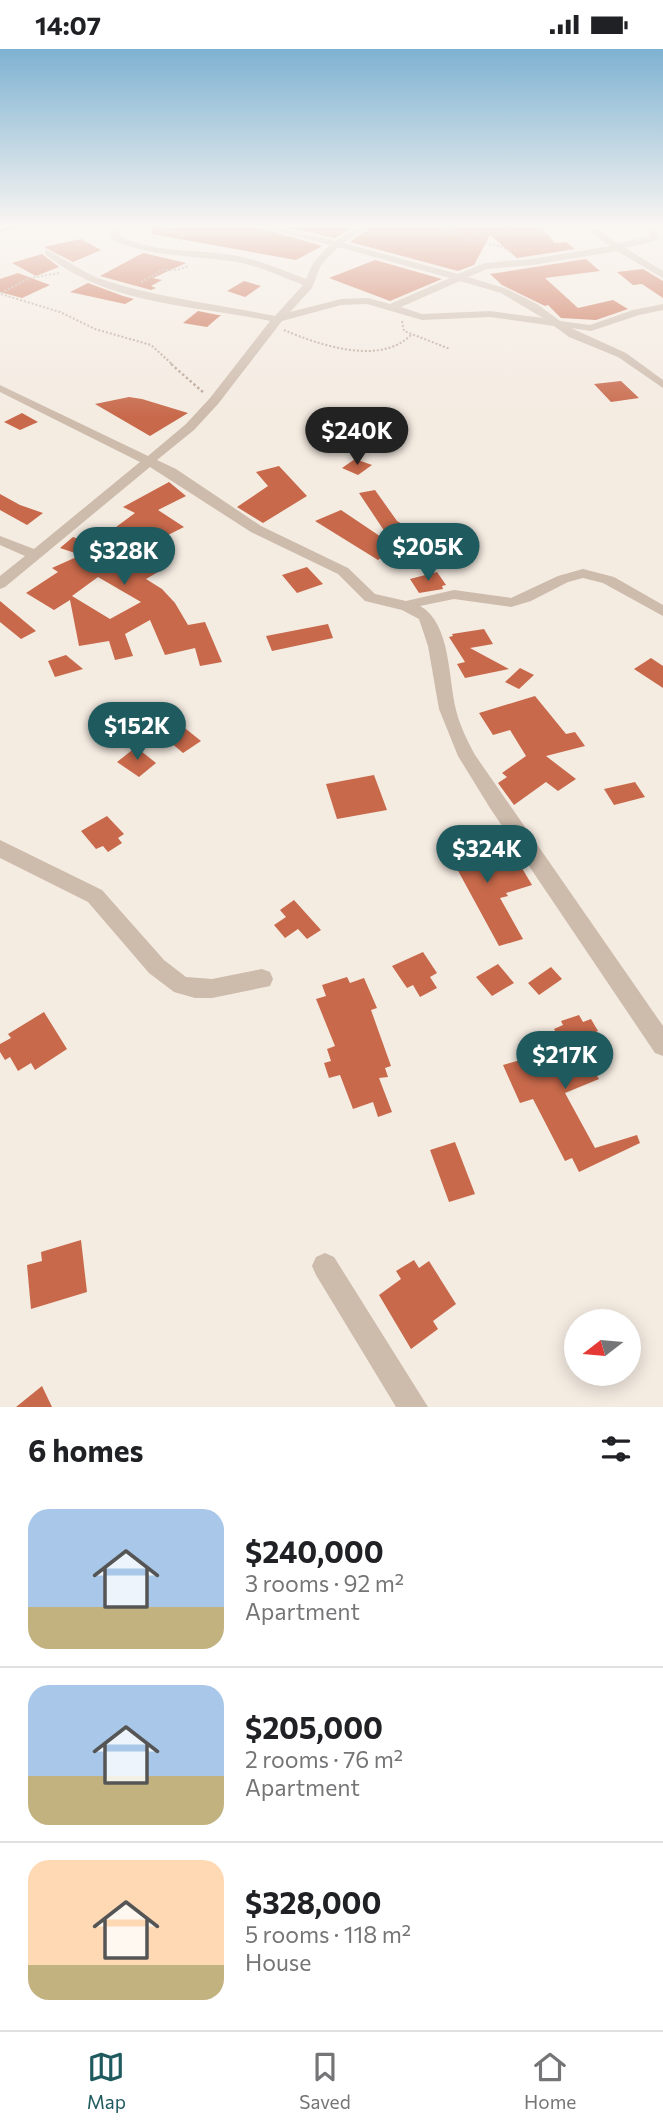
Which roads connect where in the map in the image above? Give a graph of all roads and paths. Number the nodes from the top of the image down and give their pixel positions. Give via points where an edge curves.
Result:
1 (135, 290) edge
2 (303, 290) edge
3 (432, 290) edge
4 (502, 290) edge
5 (0, 294) edge
6 (378, 303) junction
7 (393, 307) junction
8 (663, 307) edge
9 (276, 321) junction
10 (555, 323) junction
11 (411, 335) junction
12 (450, 349) dead end
13 (663, 386) edge
14 (0, 388) edge
15 (214, 401) junction
16 (148, 460) junction
17 (0, 540) edge
18 (36, 555) junction
19 (0, 584) edge
20 (407, 606) junction
21 (663, 611) edge
22 (0, 848) edge
23 (262, 979) dead end
24 (663, 1045) edge
25 (325, 1266) dead end
26 (414, 1407) edge

1 - 9 street
2 - 9 street
3 - 7 street
4 - 10 street
5 - 15 path via 151,345
6 - 7 street
6 - 9 street via 347,301
6 - 11 path via 400,319 401,328
7 - 10 street via 422,317 483,313
8 - 10 street via 591,328
9 - 11 path via 322,344 366,349 395,347
9 - 15 street
10 - 13 street via 622,355
11 - 12 path
14 - 16 street
15 - 16 street
16 - 18 street
16 - 20 street via 256,529 343,571 367,596
17 - 18 street
18 - 19 street
20 - 21 street via 462,595 492,603 518,601 588,573
20 - 24 street via 426,616 451,724 469,763
22 - 23 street via 96,897 175,985 204,990
25 - 26 street

